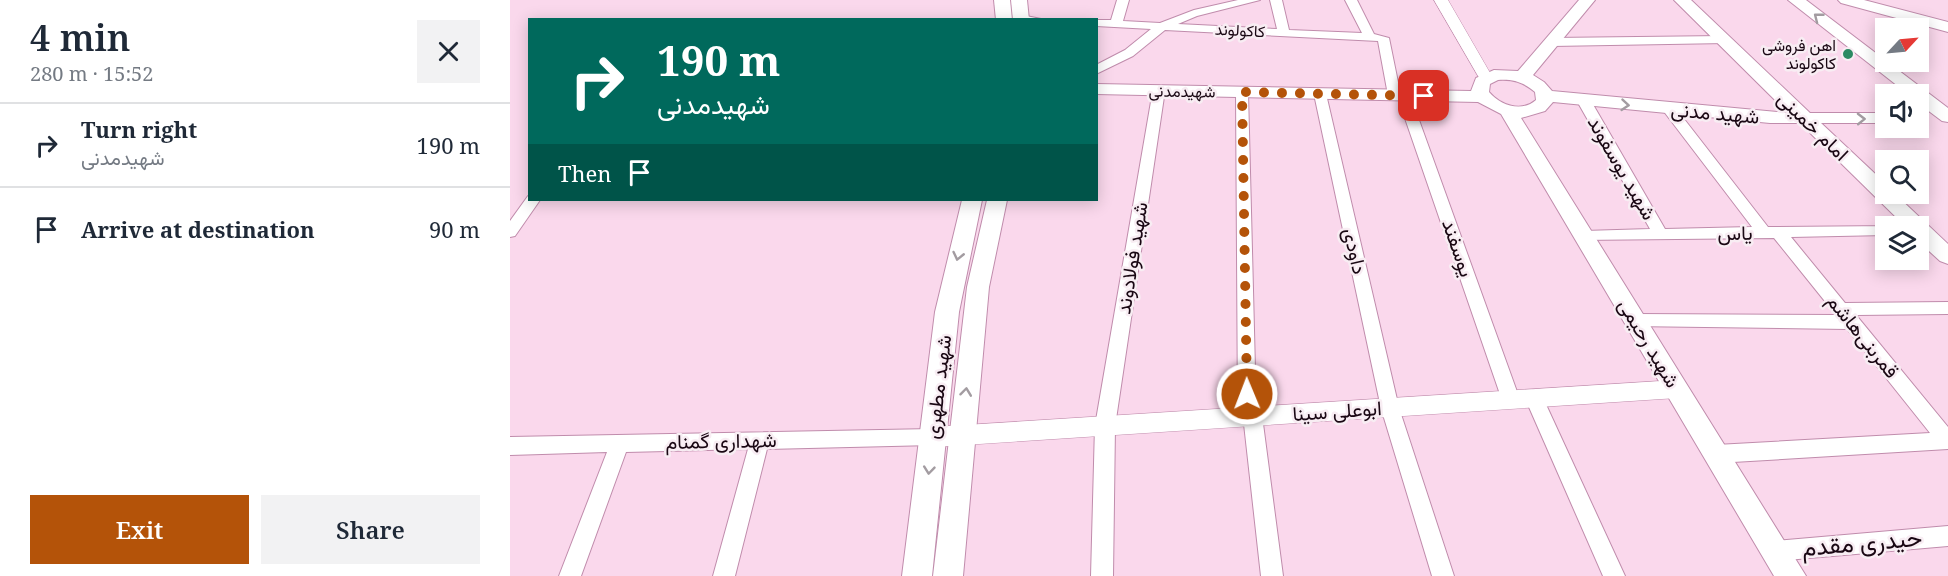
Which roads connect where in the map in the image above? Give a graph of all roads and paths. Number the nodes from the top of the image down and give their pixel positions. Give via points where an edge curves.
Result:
1 (1002, 0) edge
2 (1019, 0) edge
3 (1123, 0) edge
4 (1254, 0) edge
5 (1276, 0) edge
6 (1351, 0) edge
7 (1441, 0) edge
8 (1587, 0) edge
9 (1682, 0) edge
10 (1796, 0) edge
11 (1846, 0) edge
12 (1866, 3) edge
13 (1004, 18) edge
14 (1021, 18) edge
15 (1098, 23) edge
16 (1116, 24) junction
17 (1163, 26) junction
18 (1948, 27) edge
19 (1284, 33) junction
20 (1376, 38) junction
21 (1723, 40) junction
22 (1552, 42) junction
23 (1098, 69) edge
24 (1522, 77) junction
25 (1486, 78) junction
26 (1098, 89) edge
27 (1159, 90) junction
28 (1242, 92) junction
29 (1320, 94) junction
30 (1399, 95) junction
31 (1546, 96) junction
32 (1482, 97) junction
33 (1584, 101) junction
34 (1669, 109) junction
35 (1508, 110) junction
36 (1948, 117) edge
37 (1875, 118) edge
38 (1929, 118) edge
39 (1806, 119) junction
40 (532, 201) edge
41 (972, 201) edge
42 (997, 201) edge
43 (1907, 216) edge
44 (1875, 230) edge
45 (510, 232) edge
46 (1771, 232) junction
47 (1660, 234) junction
48 (1584, 236) junction
49 (1929, 238) edge
50 (1948, 256) edge
51 (1948, 308) edge
52 (1846, 315) junction
53 (1636, 321) junction
54 (1677, 389) junction
55 (1534, 398) junction
56 (1511, 400) junction
57 (1390, 408) junction
58 (1250, 417) junction
59 (1105, 426) junction
60 (962, 435) junction
61 (933, 436) junction
62 (759, 440) junction
63 (1948, 440) edge
64 (620, 443) junction
65 (510, 446) edge
66 (1716, 454) junction
67 (1948, 536) edge
68 (1775, 550) junction
69 (570, 576) edge
70 (724, 576) edge
71 (917, 576) edge
72 (948, 576) edge
73 (1102, 576) edge
74 (1272, 576) edge
75 (1443, 576) edge
76 (1614, 576) edge
77 (1791, 576) edge

1 - 13 main road
2 - 14 main road
3 - 16 street
4 - 17 street via 1194,13
5 - 19 street
6 - 20 street, یوسفند
7 - 25 street
8 - 22 main road
9 - 21 main road, امام خمینی
36 -> 10 main road
11 - 12 main road
12 - 18 main road
15 - 16 street, کاکولوند
16 - 17 street, کاکولوند
17 - 19 street, کاکولوند
17 - 23 street via 1129,53
19 - 20 street, کاکولوند
20 - 30 street, یوسفند
21 - 22 street
21 - 39 main road, امام خمینی
22 - 24 main road
24 - 25 main road via 1503,74
24 - 31 main road via 1538,85
25 - 32 main road via 1480,87
26 - 27 main road, شهیدمدنی
27 - 28 main road, شهیدمدنی
27 - 59 street, شهید فولادوند
28 - 29 main road, شهیدمدنی
28 - 58 street
29 - 30 main road, شهیدمدنی
29 - 57 street, داودی
30 - 32 main road, شهیدمدنی
30 - 56 street, یوسفند
31 - 33 main road, شهید مدنی
31 - 35 main road via 1536,109
32 - 35 main road
33 -> 34 main road, شهید مدنی
33 - 47 street, شهید یوسفوند
34 - 39 main road, شهید مدنی
34 - 46 street, قمربنی‌هاشم
35 - 48 main road, شهید رحیمی
36 - 38 main road
39 -> 37 main road, شهید مدنی
39 - 43 main road, امام خمینی
40 - 45 street
41 -> 61 main road, شهید مطهری via 947,312
60 -> 42 main road, شهید مطهری via 978,287
44 - 46 street, یاس
46 - 47 street, یاس
46 - 52 street, قمربنی‌هاشم
47 - 48 street, یاس
48 - 53 main road, شهید رحیمی
49 - 50 main road, امام خمینی
51 - 52 street
52 - 53 street
52 - 63 street, قمربنی‌هاشم
53 - 54 main road, شهید رحیمی
54 - 55 street, ابوعلی سینا
54 - 66 main road, شهید رحیمی
55 - 56 street, ابوعلی سینا
55 - 76 street
56 - 57 street, ابوعلی سینا
57 - 58 street, ابوعلی سینا
57 - 75 street, داودی
58 - 59 street, ابوعلی سینا
58 - 74 street
59 - 60 street, ابوعلی سینا
59 - 73 street, شهید فولادوند
60 - 61 street, ابوعلی سینا
60 - 72 main road, شهید مطهری
61 - 62 street, شهداری گمنام
61 -> 71 main road, شهید مطهری
62 - 64 street, شهداری گمنام
62 - 70 street
63 - 66 street
64 - 65 street, شهداری گمنام
64 - 69 street
66 - 68 main road, شهید رحیمی
67 - 68 street, حیدری مقدم
68 - 77 main road, شهید رحیمی

